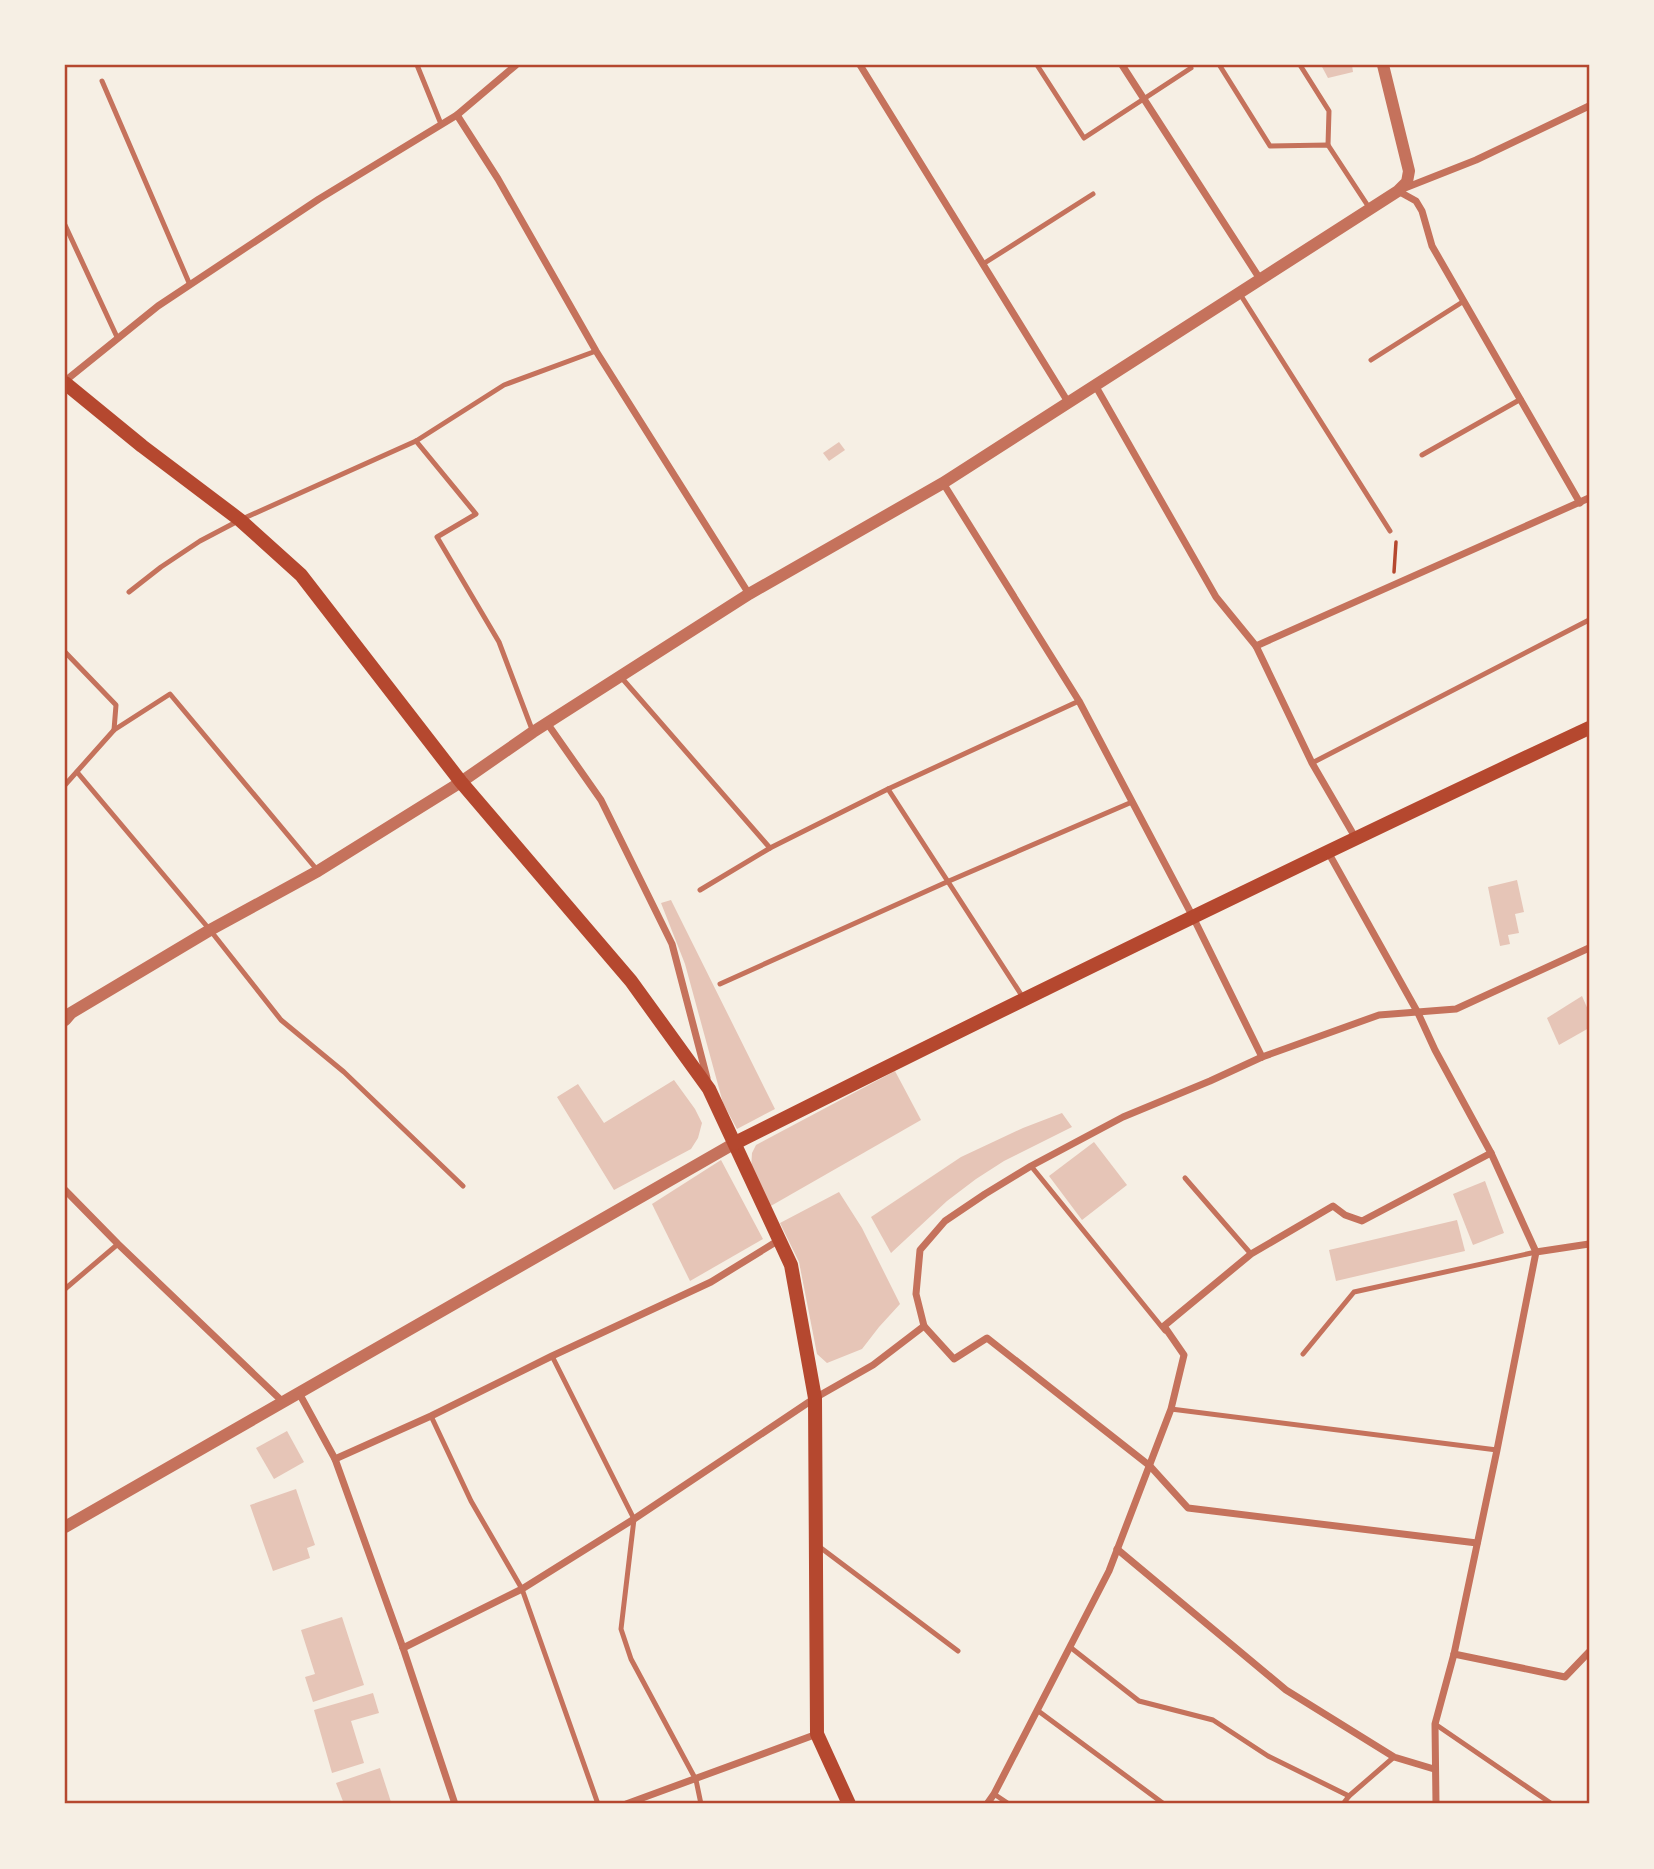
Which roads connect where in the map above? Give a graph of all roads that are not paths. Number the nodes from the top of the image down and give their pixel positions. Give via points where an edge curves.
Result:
1 (417, 65) edge
2 (516, 65) edge
3 (860, 65) edge
4 (1037, 65) edge
5 (1122, 65) edge
6 (1223, 65) edge
7 (1300, 65) edge
8 (1383, 65) edge
9 (1191, 68) dead end
10 (102, 81) dead end
11 (1144, 99) junction
12 (1589, 106) edge
13 (457, 115) junction
14 (441, 124) junction
15 (1328, 145) junction
16 (1398, 191) junction
17 (1093, 194) dead end
18 (1370, 209) junction
19 (65, 225) edge
20 (983, 264) junction
21 (1261, 279) junction
22 (190, 285) junction
23 (1239, 293) junction
24 (1464, 301) junction
25 (117, 337) junction
26 (596, 351) junction
27 (1371, 360) dead end
28 (65, 382) edge
29 (1095, 385) junction
30 (1521, 399) junction
31 (1068, 402) junction
32 (416, 441) junction
33 (1422, 455) dead end
34 (943, 482) junction
35 (1589, 498) edge
36 (1580, 503) junction
37 (240, 520) junction
38 (1390, 531) road end
39 (129, 592) dead end
40 (749, 594) junction
41 (1589, 620) edge
42 (1256, 646) junction
43 (65, 652) edge
44 (620, 676) junction
45 (1079, 701) junction
46 (547, 723) junction
47 (1589, 728) edge
48 (114, 730) junction
49 (533, 732) junction
50 (1312, 763) junction
51 (77, 772) junction
52 (461, 782) junction
53 (65, 785) edge
54 (888, 789) junction
55 (1132, 802) junction
56 (1355, 838) junction
57 (770, 848) junction
58 (1328, 851) junction
59 (317, 871) junction
60 (949, 881) junction
61 (700, 890) dead end
62 (1193, 917) junction
63 (210, 930) junction
64 (1589, 948) edge
65 (720, 984) dead end
66 (1024, 999) junction
67 (1418, 1013) junction
68 (65, 1020) edge
69 (1262, 1057) junction
70 (709, 1089) junction
71 (735, 1143) junction
72 (1490, 1153) junction
73 (1031, 1166) junction
74 (1185, 1178) dead end
75 (463, 1186) dead end
76 (65, 1190) edge
77 (779, 1240) junction
78 (118, 1244) junction
79 (1589, 1244) edge
80 (1536, 1252) junction
81 (1251, 1254) junction
82 (65, 1289) edge
83 (924, 1326) junction
84 (1303, 1354) dead end
85 (1184, 1355) junction
86 (552, 1356) junction
87 (299, 1393) junction
88 (815, 1398) junction
89 (283, 1402) junction
90 (1171, 1409) junction
91 (431, 1416) junction
92 (1497, 1450) junction
93 (335, 1459) junction
94 (1150, 1466) junction
95 (634, 1519) junction
96 (65, 1527) edge
97 (815, 1543) junction
98 (1477, 1544) junction
99 (1117, 1549) junction
100 (522, 1589) junction
101 (1070, 1647) junction
102 (402, 1648) junction
103 (958, 1651) dead end
104 (1589, 1652) edge
105 (1454, 1654) junction
106 (1038, 1710) junction
107 (1435, 1724) junction
108 (817, 1734) junction
109 (1394, 1757) junction
110 (1434, 1769) junction
111 (696, 1780) junction
112 (994, 1794) junction
113 (1349, 1796) junction
114 (455, 1804) edge
115 (598, 1804) edge
116 (626, 1804) edge
117 (701, 1804) edge
118 (849, 1804) edge
119 (987, 1804) edge
120 (1009, 1804) edge
121 (1164, 1804) edge
122 (1343, 1804) edge
123 (1436, 1804) edge
124 (1552, 1804) edge

1 - 14 lane
2 - 13 street
3 - 20 street
4 - 11 lane via 1084,138
5 - 11 street
6 - 15 lane via 1270,146
7 - 15 lane via 1329,111
8 - 16 street via 1409,171 1407,182
9 - 11 lane
10 - 22 lane
11 - 21 street
12 - 16 street
13 - 14 street
13 - 26 street
14 - 22 street
15 - 18 lane
16 - 18 street
16 - 24 street via 1416,201 1422,211 1432,246
17 - 20 lane
18 - 21 street
19 - 25 lane
20 - 31 street
21 - 23 street
22 - 25 street
23 - 29 street
23 - 38 lane
24 - 27 lane
24 - 30 street
25 - 28 street
26 - 32 lane via 504,385
26 - 40 street
28 - 37 main road
29 - 31 street
29 - 42 street via 1216,597
30 - 33 lane
30 - 36 street
31 - 34 street
32 - 37 lane
32 - 49 lane via 476,514 437,537 499,642
34 - 40 street
34 - 45 street
35 - 36 street
36 - 42 street
37 - 39 lane via 200,541
37 - 52 main road via 301,575
40 - 44 street
41 - 50 lane
42 - 50 street
43 - 48 lane via 116,705
44 - 46 street
44 - 57 lane
45 - 54 lane
45 - 55 street
46 - 49 street
46 - 70 street via 601,800 671,944
47 - 56 main road
48 - 51 lane
48 - 59 lane via 170,694
49 - 52 street
50 - 56 street
51 - 53 lane
51 - 63 lane
52 - 59 street
52 - 70 main road via 631,981
54 - 57 lane
54 - 60 lane
55 - 60 lane
55 - 62 street
56 - 58 main road
57 - 61 lane
58 - 62 main road
58 - 67 street
59 - 63 street
60 - 65 lane
60 - 66 lane
62 - 66 main road
62 - 69 street
63 - 68 street
63 - 75 lane via 281,1020 344,1072
64 - 67 street via 1456,1009
66 - 71 main road
67 - 69 street via 1379,1015
67 - 72 street
69 - 73 street via 1123,1117
70 - 71 main road
71 - 77 main road
71 - 87 street
72 - 80 street
72 - 81 street via 1362,1221 1333,1206
73 - 83 street via 945,1221 920,1250 916,1294
73 - 85 lane
74 - 81 lane
76 - 78 street
77 - 86 street via 710,1282
77 - 88 main road via 791,1265
78 - 82 lane
78 - 89 street
79 - 80 street
80 - 84 lane via 1354,1292
80 - 92 street
81 - 85 street via 1164,1326
83 - 88 street via 873,1365
83 - 94 street via 954,1359 987,1338
85 - 90 street
86 - 91 street
86 - 95 lane
87 - 89 street
87 - 93 street
88 - 95 street
88 - 97 main road
89 - 96 street
90 - 92 lane
90 - 94 street
91 - 93 street
91 - 100 lane via 471,1501
92 - 98 street
93 - 102 street
94 - 98 street via 1188,1508
94 - 99 street
95 - 100 street
95 - 111 lane via 621,1629 631,1659
97 - 103 lane
97 - 108 main road
98 - 105 street
99 - 101 street
99 - 109 street via 1286,1690
100 - 102 street
100 - 115 lane
101 - 106 street
101 - 113 lane via 1139,1700 1213,1720 1268,1756
102 - 114 street
104 - 105 street via 1565,1677
105 - 107 street
106 - 112 street
106 - 121 lane
107 - 110 street
107 - 124 lane
108 - 111 street
108 - 118 main road
109 - 110 street
109 - 113 lane
110 - 123 street
111 - 116 street
111 - 117 lane
112 - 119 street
112 - 120 lane
113 - 122 lane

